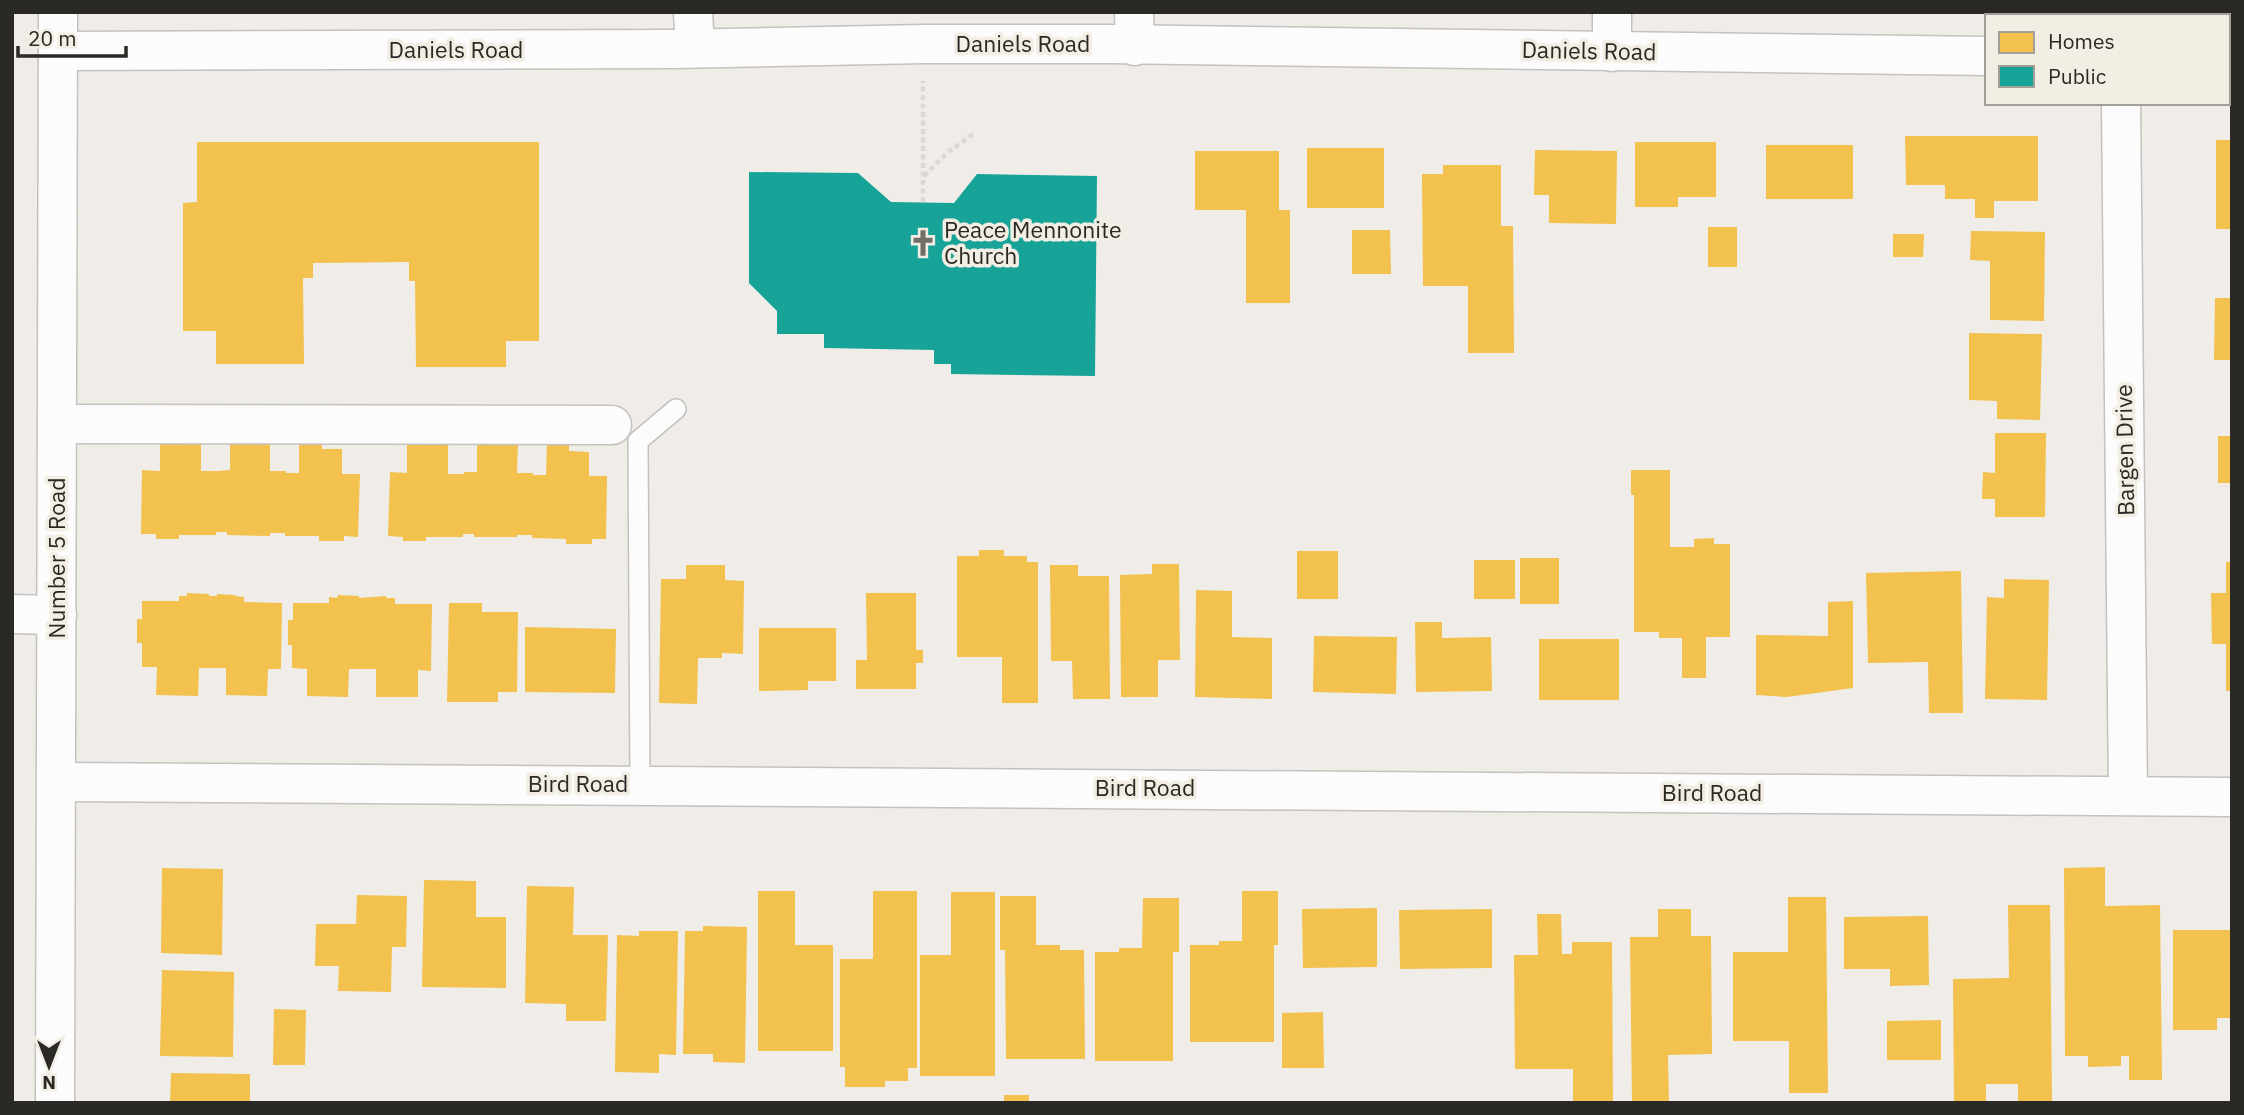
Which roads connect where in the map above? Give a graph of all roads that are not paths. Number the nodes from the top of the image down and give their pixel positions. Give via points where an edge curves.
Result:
1 (58, 12) edge
2 (1612, 12) edge
3 (1135, 29) edge
4 (694, 30) edge
5 (58, 51) junction
6 (1612, 52) junction
7 (1985, 56) edge
8 (2121, 105) edge
9 (677, 409) dead end
10 (58, 424) junction
11 (611, 425) dead end
12 (12, 614) edge
13 (57, 615) junction
14 (58, 782) junction
15 (640, 784) junction
16 (2128, 796) junction
17 (2232, 797) edge
18 (55, 1103) edge

1 - 5 street, Number 5 Road
2 - 6 street
3 - 4 street, Daniels Road via 924,44
3 - 6 street, Daniels Road
4 - 5 street, Daniels Road
5 - 10 street, Number 5 Road
6 - 7 street, Daniels Road
8 - 16 street, Bargen Drive
9 - 15 lane via 638,441
10 - 11 street
10 - 13 street, Number 5 Road
12 - 13 street
13 - 14 street, Number 5 Road
14 - 15 street, Bird Road
14 - 18 street, Number 5 Road
15 - 16 street, Bird Road
16 - 17 street, Bird Road

